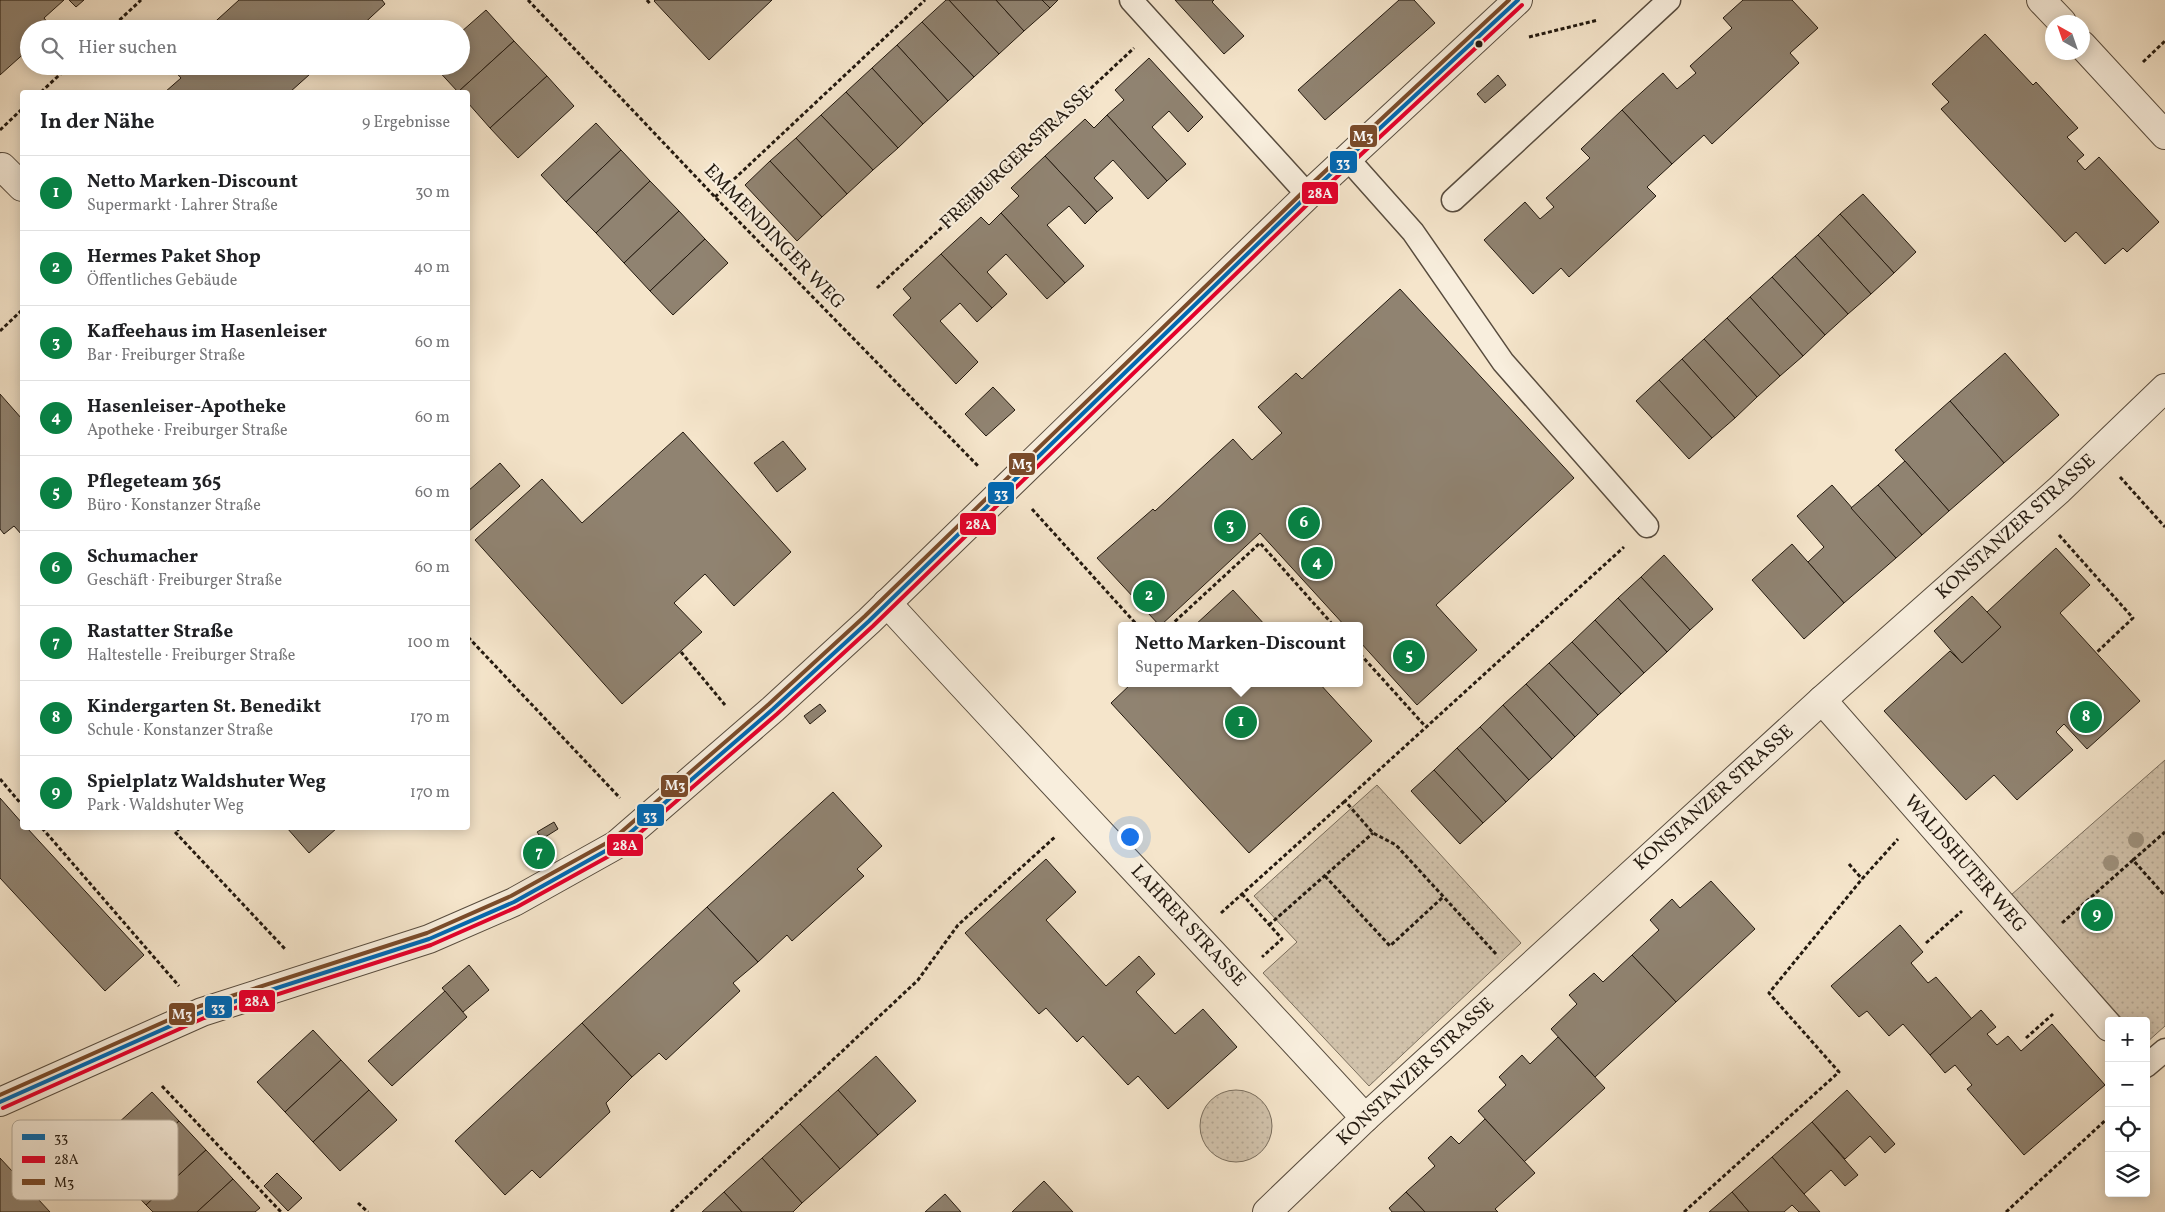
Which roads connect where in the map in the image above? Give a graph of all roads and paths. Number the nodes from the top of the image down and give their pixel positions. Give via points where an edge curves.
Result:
1 (528, 0) edge
2 (647, 0) edge
3 (925, 0) edge
4 (1131, 0) edge
5 (1518, 0) edge
6 (1669, 0) edge
7 (2041, 0) edge
8 (138, 1) edge
9 (532, 2) edge
10 (651, 5) dead end
11 (2055, 15) edge
12 (119, 20) edge
13 (1599, 20) dead end
14 (1156, 27) junction
15 (1525, 38) dead end
16 (2090, 54) edge
17 (59, 75) edge
18 (43, 90) edge
19 (20, 111) edge
20 (0, 130) edge
21 (2165, 135) edge
22 (1348, 159) junction
23 (0, 169) edge
24 (20, 185) edge
25 (1308, 195) junction
26 (715, 197) junction
27 (1453, 200) dead end
28 (877, 288) dead end
29 (20, 312) edge
30 (0, 331) edge
31 (2165, 388) edge
32 (2098, 453) junction
33 (1002, 491) junction
34 (2036, 511) junction
35 (1647, 526) joint
36 (2165, 527) edge
37 (887, 603) junction
38 (1134, 622) edge
39 (1174, 622) edge
40 (1330, 622) edge
41 (470, 639) edge
42 (681, 652) dead end
43 (2096, 653) dead end
44 (1363, 657) edge
45 (1822, 700) junction
46 (1426, 726) junction
47 (747, 731) junction
48 (0, 779) edge
49 (1345, 801) junction
50 (20, 803) edge
51 (1080, 813) junction
52 (1921, 814) junction
53 (642, 822) junction
54 (44, 830) edge
55 (178, 830) edge
56 (1373, 833) junction
57 (2164, 834) edge
58 (2133, 860) junction
59 (1849, 864) dead end
60 (1325, 876) junction
61 (1862, 879) junction
62 (1987, 889) junction
63 (1242, 894) junction
64 (1443, 896) junction
65 (2165, 896) edge
66 (1269, 925) junction
67 (1198, 935) junction
68 (1926, 942) dead end
69 (2038, 946) junction
70 (1528, 968) junction
71 (312, 978) junction
72 (1238, 979) junction
73 (202, 1012) junction
74 (2105, 1022) edge
75 (2165, 1050) edge
76 (2150, 1063) edge
77 (162, 1086) dead end
78 (0, 1102) edge
79 (1365, 1118) junction
80 (2105, 1120) edge
81 (358, 1202) dead end
82 (281, 1212) edge
83 (368, 1212) edge
84 (671, 1212) edge
85 (1267, 1212) edge
86 (1684, 1212) edge
87 (2006, 1212) edge

1 - 9 path, EMMENDINGER WEG
2 - 10 path
3 - 26 path
4 - 14 lane
5 - 22 street
6 - 27 lane
7 - 11 street
8 - 12 path
9 - 26 path, EMMENDINGER WEG
13 - 15 path
14 - 25 lane
14 - 28 path, FREIBURGER STRASSE
16 - 21 street
17 - 18 path
19 - 20 path
22 - 25 street
22 - 35 lane via 1413,232 1503,362
23 - 24 street via 2,167
25 - 33 street
26 - 33 path, EMMENDINGER WEG
29 - 30 path
31 - 32 street, KONSTANZER STRASSE
32 - 34 street, KONSTANZER STRASSE
32 - 36 path
33 - 37 street
33 - 38 path, EMMENDINGER WEG via 1028,505
34 - 43 path via 2133,618
34 - 45 street, KONSTANZER STRASSE
35 - 46 path
37 - 47 street
37 - 51 street, LAHRER STRASSE
39 - 40 path via 1260,543
41 - 53 path
42 - 47 path
44 - 46 path
45 - 52 street, WALDSHUTER WEG
45 - 70 street, KONSTANZER STRASSE
46 - 49 path
47 - 53 street
48 - 50 path
49 - 56 path
49 - 63 path
51 - 67 street, LAHRER STRASSE
51 - 84 path via 958,925 918,980
52 - 61 path
52 - 62 street, WALDSHUTER WEG
53 - 71 street via 616,845 514,902 429,939
54 - 73 path
55 - 71 path via 175,832
56 - 60 path
56 - 64 path via 1396,845
57 - 58 path
58 - 65 path
58 - 69 path
59 - 61 path
60 - 64 path via 1390,946
60 - 66 path
61 - 86 path via 1769,993 1839,1072
62 - 68 path
62 - 69 street, WALDSHUTER WEG
63 - 66 path
63 - 67 path
64 - 70 path via 1502,960
66 - 72 path via 1282,939
67 - 72 street, LAHRER STRASSE
69 - 74 street, WALDSHUTER WEG
70 - 79 street, KONSTANZER STRASSE
71 - 73 street
72 - 79 street, LAHRER STRASSE
73 - 78 street
75 - 76 lane
77 - 82 path
79 - 85 street, KONSTANZER STRASSE
80 - 87 path
81 - 83 path

